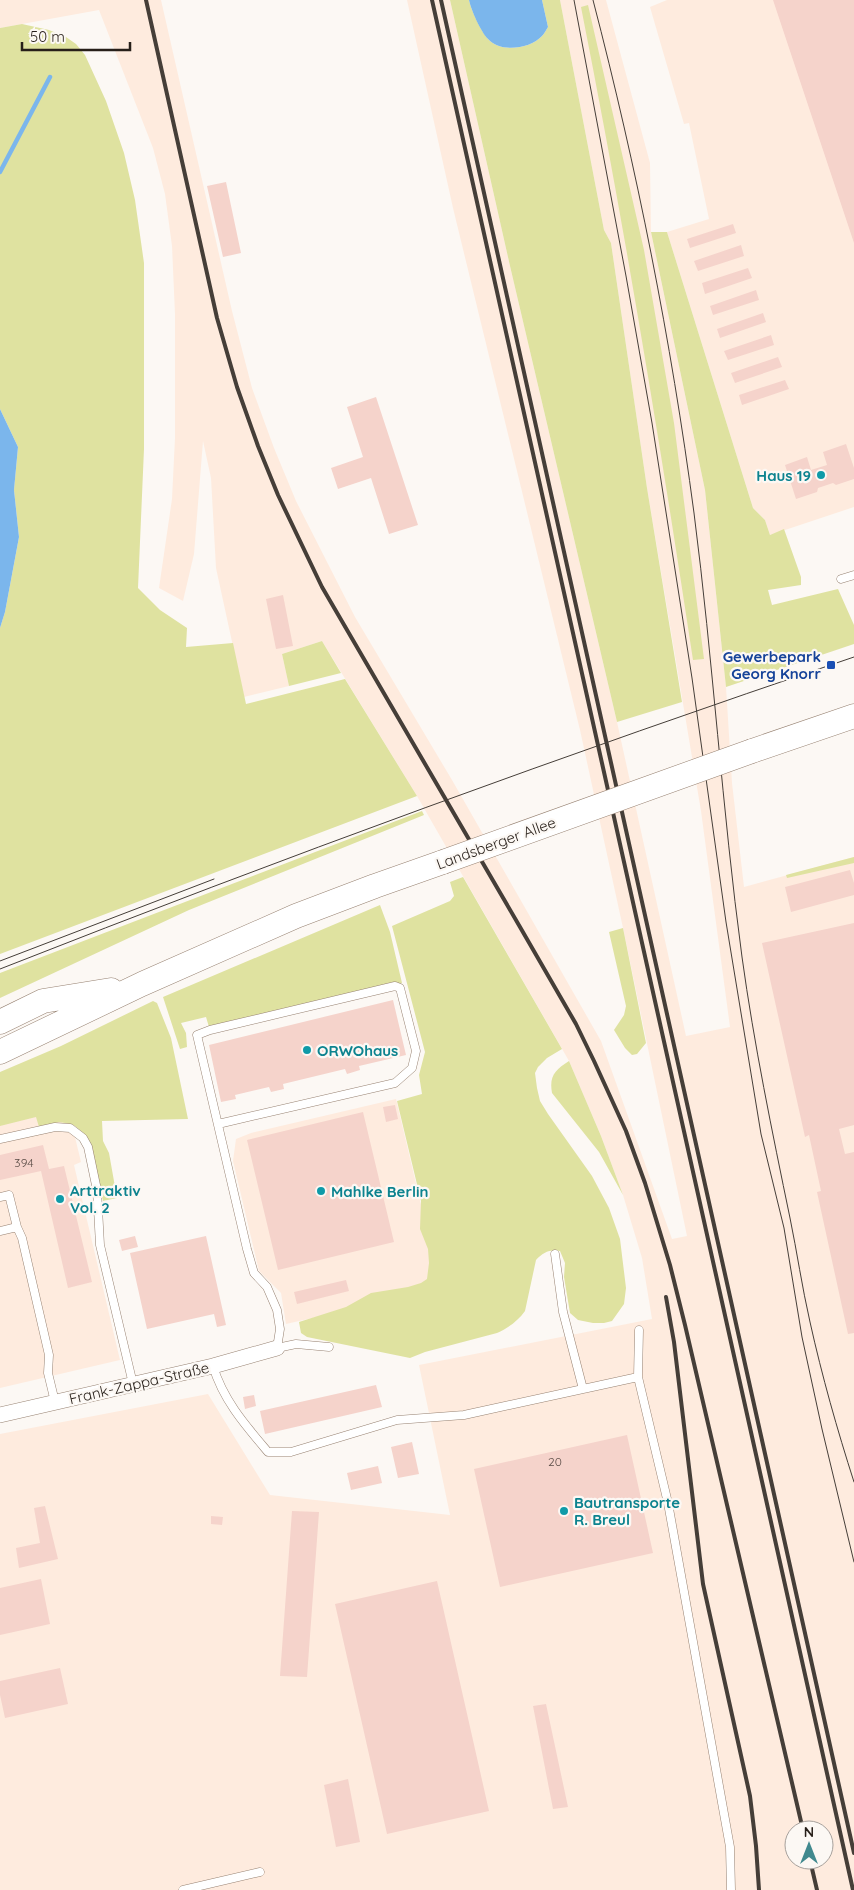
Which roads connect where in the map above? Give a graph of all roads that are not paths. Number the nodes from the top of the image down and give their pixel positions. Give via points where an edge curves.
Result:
1 (854, 575) edge
2 (841, 580) dead end
3 (854, 716) edge
4 (142, 984) junction
5 (0, 1022) edge
6 (0, 1052) edge
7 (218, 1124) junction
8 (0, 1139) edge
9 (0, 1198) edge
10 (17, 1227) junction
11 (0, 1231) edge
12 (555, 1254) dead end
13 (639, 1330) dead end
14 (329, 1347) dead end
15 (277, 1348) junction
16 (213, 1366) junction
17 (638, 1377) junction
18 (133, 1384) junction
19 (583, 1389) junction
20 (55, 1402) junction
21 (0, 1416) edge
22 (260, 1872) dead end
23 (183, 1890) edge
24 (731, 1890) edge

1 - 2 lane
3 - 4 main road, Landsberger Allee, bridge via 375,886 296,916
4 - 5 main road, Landsberger Allee via 42,1001
4 - 6 main road, Landsberger Allee
7 - 7 lane via 395,1083 412,1068 416,1051 400,988 385,988 197,1035
7 - 15 lane via 254,1273 267,1287 277,1310 280,1329
8 - 18 lane via 54,1127 70,1128 83,1138 88,1147 98,1190 100,1245
9 - 10 lane via 9,1195
10 - 11 lane
10 - 20 lane via 49,1355 48,1374
12 - 19 lane via 563,1312
13 - 17 lane
14 - 15 lane via 296,1344
15 - 16 street, Frank-Zappa-Straße
16 - 18 street, Frank-Zappa-Straße
16 - 19 lane via 216,1378 237,1415 268,1452 291,1452 397,1420 464,1414
17 - 19 lane
17 - 24 lane via 668,1503 730,1847
18 - 20 street, Frank-Zappa-Straße
20 - 21 street, Frank-Zappa-Straße
22 - 23 lane

